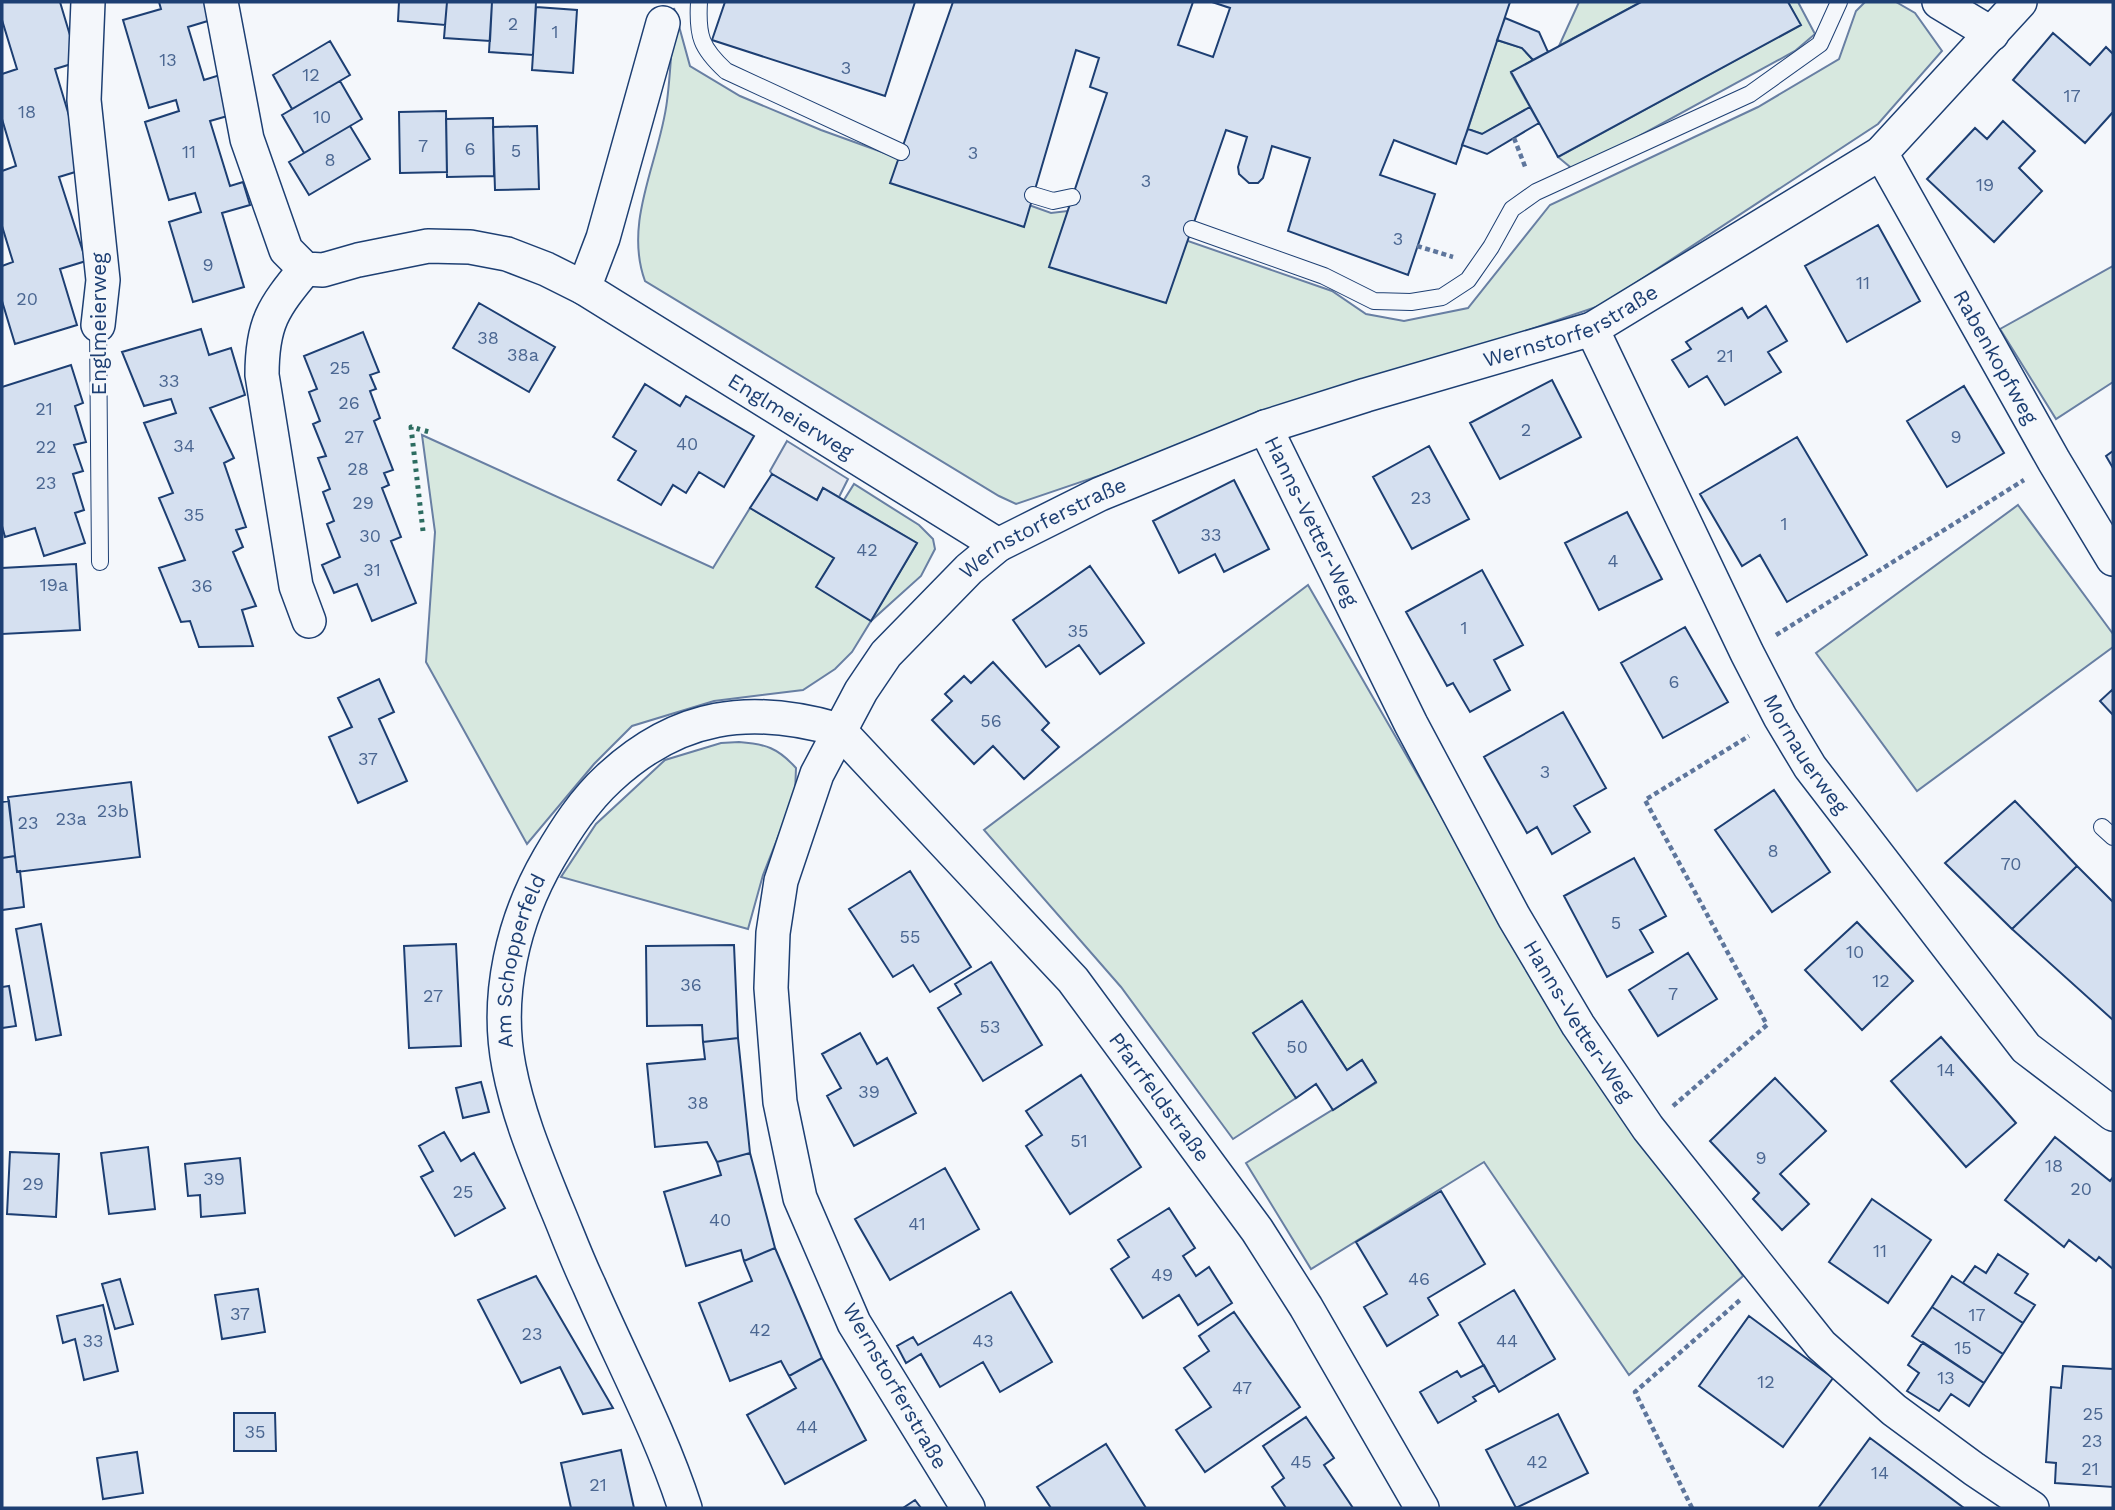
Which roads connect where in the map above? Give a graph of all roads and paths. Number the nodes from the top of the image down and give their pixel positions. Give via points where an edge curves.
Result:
1 (89, 2) edge
2 (221, 2) edge
3 (699, 2) edge
4 (1839, 2) edge
5 (1939, 2) edge
6 (2020, 2) edge
7 (663, 23) dead end
8 (1992, 34) junction
9 (901, 152) dead end
10 (1881, 153) junction
11 (1033, 195) dead end
12 (1072, 197) dead end
13 (1192, 229) dead end
14 (1417, 246) dead end
15 (1478, 266) junction
16 (305, 269) junction
17 (584, 288) junction
18 (98, 324) joint
19 (1592, 329) junction
20 (1265, 427) junction
21 (2054, 461) junction
22 (998, 545) junction
23 (2113, 559) edge
24 (100, 562) dead end
25 (309, 621) dead end
26 (1747, 653) junction
27 (1780, 717) junction
28 (839, 730) junction
29 (2113, 1114) edge
30 (1648, 1128) junction
31 (1767, 1277) junction
32 (685, 1508) edge
33 (968, 1508) edge
34 (1422, 1508) edge
35 (1692, 1508) edge
36 (2032, 1508) edge

1 - 18 street, Englmeierweg via 84,100 103,280
2 - 16 street via 247,139 286,250
3 - 9 lane via 702,43 726,71
4 - 15 lane via 1820,44 1750,94 1536,192 1512,209
5 - 8 street
6 - 8 street, Wernstorferstraße
7 - 17 street via 603,238
8 - 10 street, Wernstorferstraße
10 - 19 street, Wernstorferstraße
10 - 21 street, Rabenkopfweg
11 - 12 lane via 1054,201
13 - 15 lane via 1324,276 1374,301 1442,297 1468,280
14 - 15 path
16 - 17 street, Englmeierweg via 323,270 428,246 470,247 508,254
16 - 25 street via 268,321 262,375 296,586
17 - 22 street, Englmeierweg
18 - 24 lane, Englmeierweg
19 - 20 street, Wernstorferstraße
19 - 26 street, Mornauerweg
20 - 22 street, Wernstorferstraße via 1100,494
20 - 30 street, Hanns-Vetter-Weg via 1411,724 1514,917 1578,1026
21 - 23 street, Rabenkopfweg
21 - 26 path
22 - 28 street, Wernstorferstraße via 886,654
26 - 27 street, Mornauerweg
27 - 29 street, Mornauerweg via 1810,767 2026,1048
27 - 30 path via 1645,800 1767,1025
28 - 32 street, Am Schopperfeld via 778,717 716,720 661,739 628,761 598,788 564,832 522,912 509,964 505,1014 508,1065 523,1126 588,1284 669,1460
28 - 33 street, Wernstorferstraße via 817,774 779,894 771,988 780,1102 800,1198 854,1323
28 - 34 street, Pfarrfeldstraße via 1082,991 1257,1230
30 - 31 street, Hanns-Vetter-Weg
31 - 35 path via 1635,1392
31 - 36 street, Hanns-Vetter-Weg via 1821,1345 1894,1410

